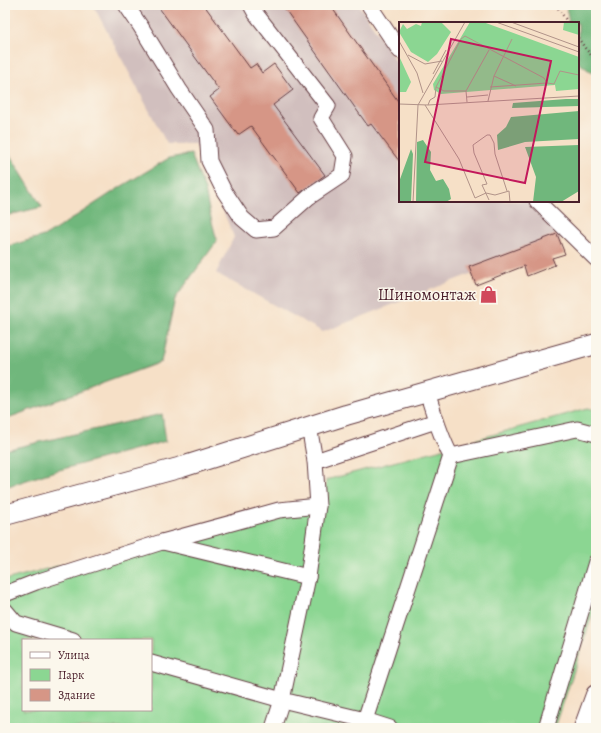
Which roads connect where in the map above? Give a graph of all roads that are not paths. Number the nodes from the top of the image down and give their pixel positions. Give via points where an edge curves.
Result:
1 (126, 5) edge
2 (251, 5) edge
3 (369, 5) edge
4 (399, 50) edge
5 (538, 202) edge
6 (596, 260) edge
7 (596, 344) edge
8 (427, 392) junction
9 (436, 421) junction
10 (310, 426) junction
11 (596, 434) edge
12 (451, 456) junction
13 (314, 461) junction
14 (318, 506) junction
15 (5, 515) edge
16 (162, 542) junction
17 (596, 562) edge
18 (308, 577) junction
19 (5, 594) edge
20 (5, 610) edge
21 (70, 639) edge
22 (152, 663) edge
23 (596, 695) edge
24 (282, 700) junction
25 (365, 720) junction
26 (273, 728) edge
27 (390, 728) edge
28 (546, 728) edge
29 (584, 728) edge

1 - 2 street via 207,130 209,161 224,191 242,218 256,230 274,228 309,197 342,176 344,156 321,118 328,106
3 - 4 street
5 - 6 street
7 - 8 main road
8 - 9 street
8 - 10 main road
9 - 12 street
9 - 13 street
10 - 13 street
10 - 15 main road via 182,467
11 - 12 street via 578,429
12 - 25 street
13 - 14 street
14 - 16 street via 279,510
14 - 18 street
16 - 18 street
16 - 19 street
17 - 28 street
18 - 24 street
20 - 21 street via 16,623
22 - 24 street
23 - 29 main road
24 - 25 street
24 - 26 street
25 - 27 street

